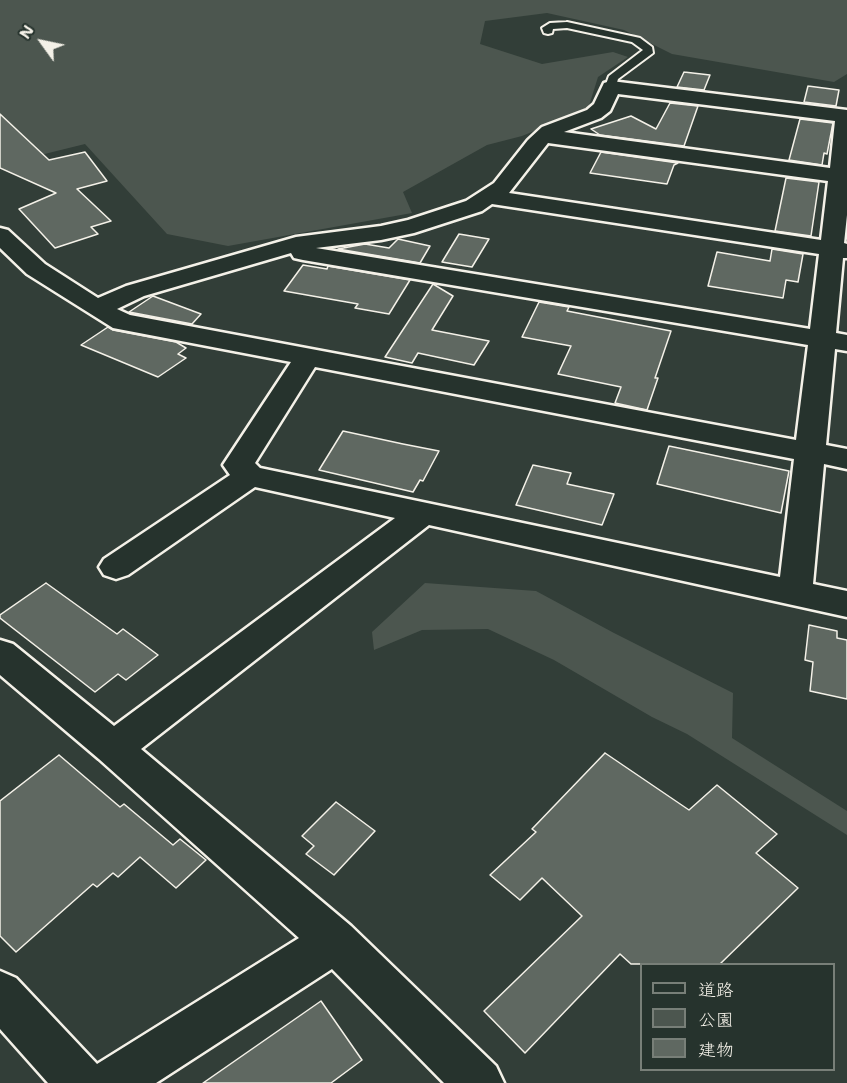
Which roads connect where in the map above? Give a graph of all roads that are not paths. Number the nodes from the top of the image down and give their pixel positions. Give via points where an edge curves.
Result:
1 (548, 31) dead end
2 (611, 87) junction
3 (847, 116) edge
4 (544, 136) junction
5 (843, 176) edge
6 (490, 197) junction
7 (0, 235) edge
8 (278, 249) junction
9 (839, 250) edge
10 (96, 308) junction
11 (835, 341) edge
12 (308, 357) junction
13 (810, 452) junction
14 (847, 459) edge
15 (250, 476) junction
16 (424, 513) junction
17 (116, 567) dead end
18 (795, 593) junction
19 (847, 604) edge
20 (0, 654) edge
21 (113, 748) junction
22 (335, 942) junction
23 (0, 994) edge
24 (81, 1083) edge
25 (112, 1083) edge
26 (479, 1083) edge

1 - 2 lane via 550,26 567,26 636,40 648,49 648,54 613,78
2 - 3 street
2 - 4 street via 603,107 594,114
3 - 5 street
4 - 5 street
4 - 6 street via 513,176
5 - 9 street
6 - 8 street via 414,226
6 - 9 street
7 - 10 street via 36,269
8 - 10 street via 135,291
8 - 11 street
9 - 11 street
10 - 12 street via 122,322
11 - 13 street
12 - 13 street
12 - 15 street via 238,465
13 - 14 street
13 - 18 street
15 - 16 street
15 - 17 street
16 - 18 street
16 - 21 street
18 - 19 street
20 - 21 street
21 - 22 street
22 - 25 street
22 - 26 street
23 - 24 street

